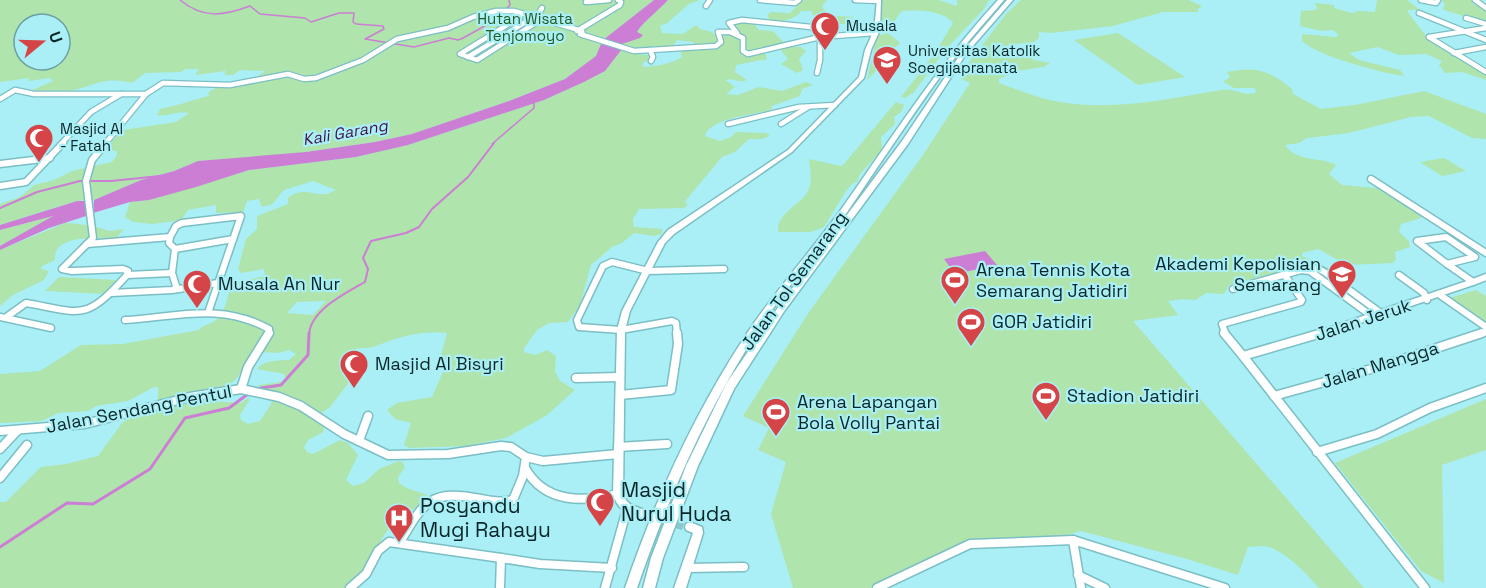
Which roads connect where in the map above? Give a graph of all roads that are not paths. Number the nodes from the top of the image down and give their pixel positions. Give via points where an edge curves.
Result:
1 (609, 0) edge
2 (620, 0) edge
3 (710, 0) edge
4 (761, 0) edge
5 (855, 0) edge
6 (1001, 0) edge
7 (1010, 0) edge
8 (1421, 0) edge
9 (1438, 0) edge
10 (1475, 0) edge
11 (1484, 0) edge
12 (797, 1) edge
13 (879, 1) edge
14 (586, 2) dead end
15 (706, 6) dead end
16 (759, 6) dead end
17 (1484, 7) edge
18 (542, 8) dead end
19 (788, 9) dead end
20 (502, 11) junction
21 (1419, 13) dead end
22 (520, 17) junction
23 (1466, 18) dead end
24 (534, 20) junction
25 (1486, 26) edge
26 (576, 30) junction
27 (1460, 31) junction
28 (875, 33) junction
29 (739, 35) junction
30 (820, 37) junction
31 (1486, 44) edge
32 (650, 50) junction
33 (1454, 53) junction
34 (651, 61) dead end
35 (1486, 71) edge
36 (817, 73) dead end
37 (121, 94) junction
38 (146, 94) junction
39 (0, 99) edge
40 (835, 105) junction
41 (811, 106) junction
42 (728, 124) dead end
43 (781, 124) dead end
44 (50, 158) junction
45 (0, 164) edge
46 (1371, 179) dead end
47 (0, 186) edge
48 (170, 237) junction
49 (233, 239) junction
50 (87, 244) junction
51 (174, 249) junction
52 (1486, 253) edge
53 (1447, 264) junction
54 (724, 268) dead end
55 (1301, 270) junction
56 (648, 271) junction
57 (172, 273) junction
58 (127, 274) junction
59 (1284, 274) junction
60 (1399, 274) dead end
61 (1486, 277) edge
62 (1473, 282) junction
63 (218, 283) junction
64 (177, 289) junction
65 (1233, 290) dead end
66 (111, 292) junction
67 (1440, 295) junction
68 (1427, 300) junction
69 (208, 310) junction
70 (1382, 314) junction
71 (3, 317) edge
72 (1373, 317) junction
73 (125, 320) dead end
74 (1486, 327) edge
75 (51, 328) dead end
76 (621, 330) junction
77 (1486, 332) edge
78 (1247, 355) junction
79 (620, 377) junction
80 (576, 378) dead end
81 (1486, 388) edge
82 (244, 390) junction
83 (620, 395) junction
84 (1274, 396) junction
85 (368, 416) dead end
86 (0, 431) edge
87 (17, 431) junction
88 (359, 441) junction
89 (667, 444) dead end
90 (27, 446) dead end
91 (0, 449) edge
92 (618, 451) junction
93 (1317, 452) junction
94 (526, 457) junction
95 (525, 468) junction
96 (0, 478) edge
97 (618, 494) junction
98 (627, 509) junction
99 (645, 514) tunnel mouth
100 (692, 528) dead end
101 (1073, 540) junction
102 (400, 542) junction
103 (501, 558) junction
104 (744, 567) dead end
105 (612, 568) junction
106 (687, 568) junction
107 (1078, 575) junction
108 (350, 588) edge
109 (500, 588) edge
110 (605, 588) edge
111 (631, 588) edge
112 (649, 588) edge
113 (680, 588) edge
114 (877, 588) edge
115 (1081, 588) edge
116 (1105, 588) edge
117 (1225, 588) edge
118 (1425, 588) edge

1 - 14 street
2 - 26 street via 620,5 589,25 582,23
3 - 15 street
4 - 12 street
4 - 16 street
5 - 13 street
6 - 111 highway, Jalan Tol Semarang via 951,58 744,347 680,462
7 - 112 highway, Jalan Tol Semarang via 958,61 730,387 692,466
8 - 9 street
10 - 17 street
11 - 17 street
12 - 19 street
13 - 28 main road
18 - 24 street
20 - 22 street
20 - 24 street via 514,11
20 - 38 street via 397,39 326,76 304,79 288,74 230,85 164,83
21 - 27 street
22 - 24 street
22 - 24 street via 460,54 477,60
23 - 25 street
24 - 26 street
25 - 27 street
26 - 32 street via 634,51
27 - 31 street
27 - 33 street via 1426,34
28 - 30 street
28 - 40 main road via 864,75
29 - 30 street via 743,38 743,51 748,54
29 - 30 street via 729,23 742,20 808,26
29 - 32 street via 718,32 721,44 714,47
30 - 36 street
31 - 33 street
32 - 34 street
33 - 35 street
37 - 38 street
37 - 39 street via 33,96 15,90
37 - 44 street via 91,112
38 - 50 street via 92,160 87,180 94,233
40 - 41 street
40 - 56 main road via 790,151 671,232
41 - 42 street
41 - 43 street
44 - 45 street
44 - 47 street via 27,182
46 - 52 street
48 - 49 street via 182,223 240,215
48 - 50 street
48 - 51 street
49 - 51 street
49 - 63 street
50 - 58 street via 62,270 123,269
51 - 57 street
53 - 53 street via 1420,245 1417,241 1446,237 1475,258
53 - 62 street
54 - 56 street
55 - 59 street
55 - 70 street via 1314,268 1326,273
55 - 72 street via 1316,274
56 - 76 main road via 626,311
56 - 76 street via 605,263 577,320 583,328
57 - 58 street
57 - 64 street
58 - 66 street
59 - 65 street
59 - 78 street via 1301,302 1222,324 1224,333
60 - 68 street via 1424,293
61 - 62 street, Jalan Jeruk
62 - 67 street, Jalan Jeruk
63 - 64 street
63 - 69 street
64 - 66 street
66 - 71 street via 97,305 69,312 26,303
67 - 68 street, Jalan Jeruk
67 - 74 street
68 - 70 street, Jalan Jeruk
69 - 73 street
69 - 82 street via 247,317 269,329 248,367
70 - 72 street, Jalan Jeruk
71 - 75 street
72 - 78 street, Jalan Jeruk
76 - 79 main road
76 - 83 street via 667,321 676,323 678,333 671,390
77 - 84 street, Jalan Mangga
78 - 84 street
79 - 80 street
79 - 83 main road
81 - 93 street via 1430,408 1377,434
82 - 87 street, Jalan Sendang Pentul via 190,397 85,423
82 - 88 street, Jalan Sendang Pentul via 302,406
83 - 92 main road
84 - 93 street
85 - 88 street
86 - 87 street, Jalan Sendang Pentul
87 - 91 street
88 - 94 street, Jalan Sendang Pentul via 379,453 396,456 501,446 511,447
89 - 92 street, Jalan Sendang Pentul
90 - 96 street
92 - 94 street, Jalan Sendang Pentul via 564,461
92 - 97 main road
93 - 118 street
94 - 95 street
95 - 97 street via 539,484 567,500
95 - 102 street via 510,502 440,495 418,511
97 - 98 main road
98 - 99 main road
98 - 105 street
100 - 106 main road via 698,533
101 - 107 street
101 - 114 street via 970,544
101 - 117 street
102 - 103 street
102 - 108 street via 382,546 366,574
103 - 105 street
103 - 109 street
104 - 106 street
105 - 110 street
106 - 113 main road
107 - 115 street
107 - 116 street

